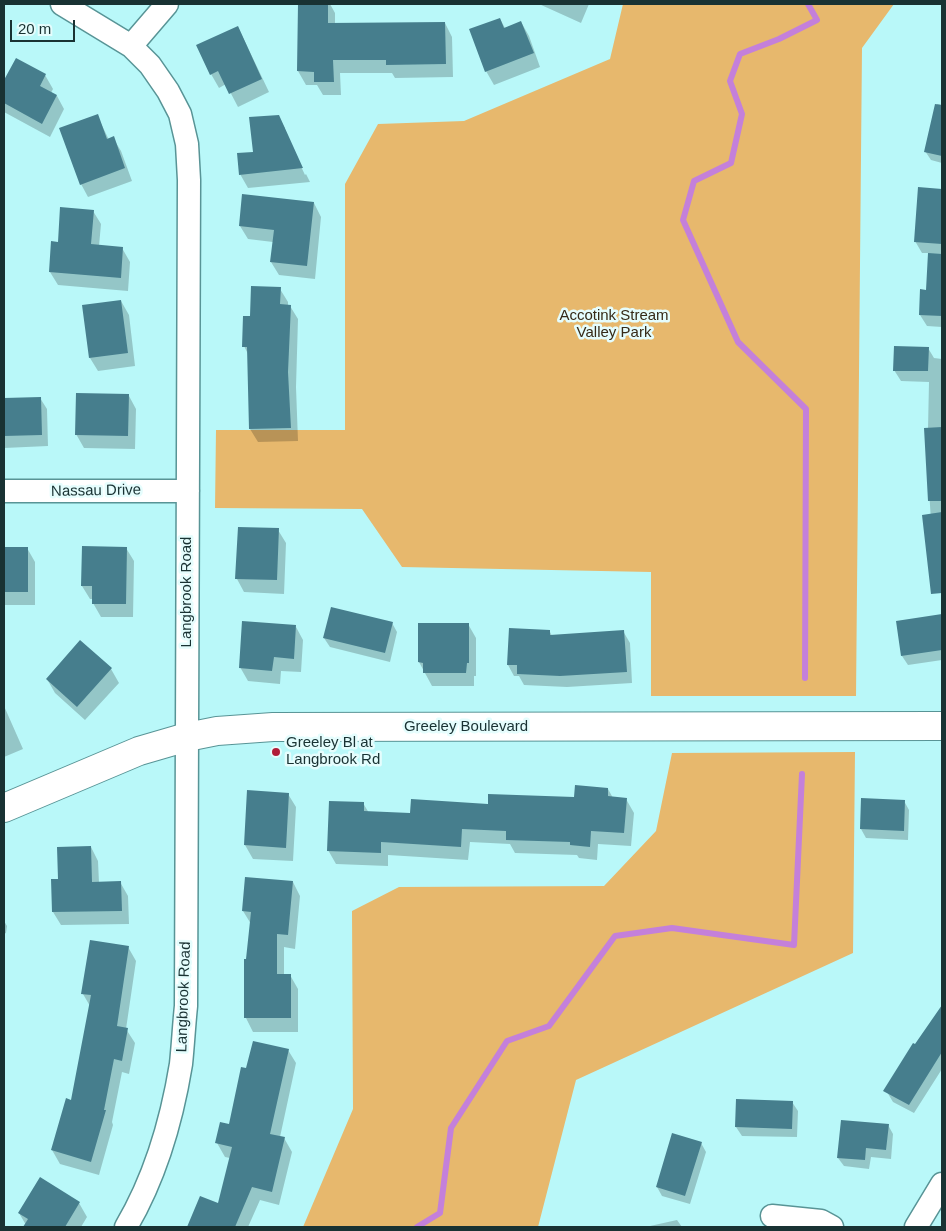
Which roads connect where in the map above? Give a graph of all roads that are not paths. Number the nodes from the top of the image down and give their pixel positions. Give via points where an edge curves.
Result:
1 (62, 4) edge
2 (167, 4) edge
3 (131, 46) junction
4 (188, 490) junction
5 (4, 491) edge
6 (942, 726) edge
7 (187, 737) junction
8 (4, 808) edge
9 (942, 1184) edge
10 (772, 1216) dead end
11 (126, 1227) edge
12 (832, 1227) edge
13 (916, 1227) edge

1 - 3 street, Langbrook Road
2 - 3 street
3 - 4 street, Langbrook Road via 150,65 168,91 180,114 186,144 189,180
4 - 5 street, Nassau Drive
4 - 7 street, Langbrook Road
6 - 7 street, Greeley Boulevard via 273,727
7 - 8 street, Greeley Boulevard via 115,760
7 - 11 street, Langbrook Road via 186,1006 181,1064 169,1120 151,1175
9 - 13 street
10 - 12 street via 821,1221

